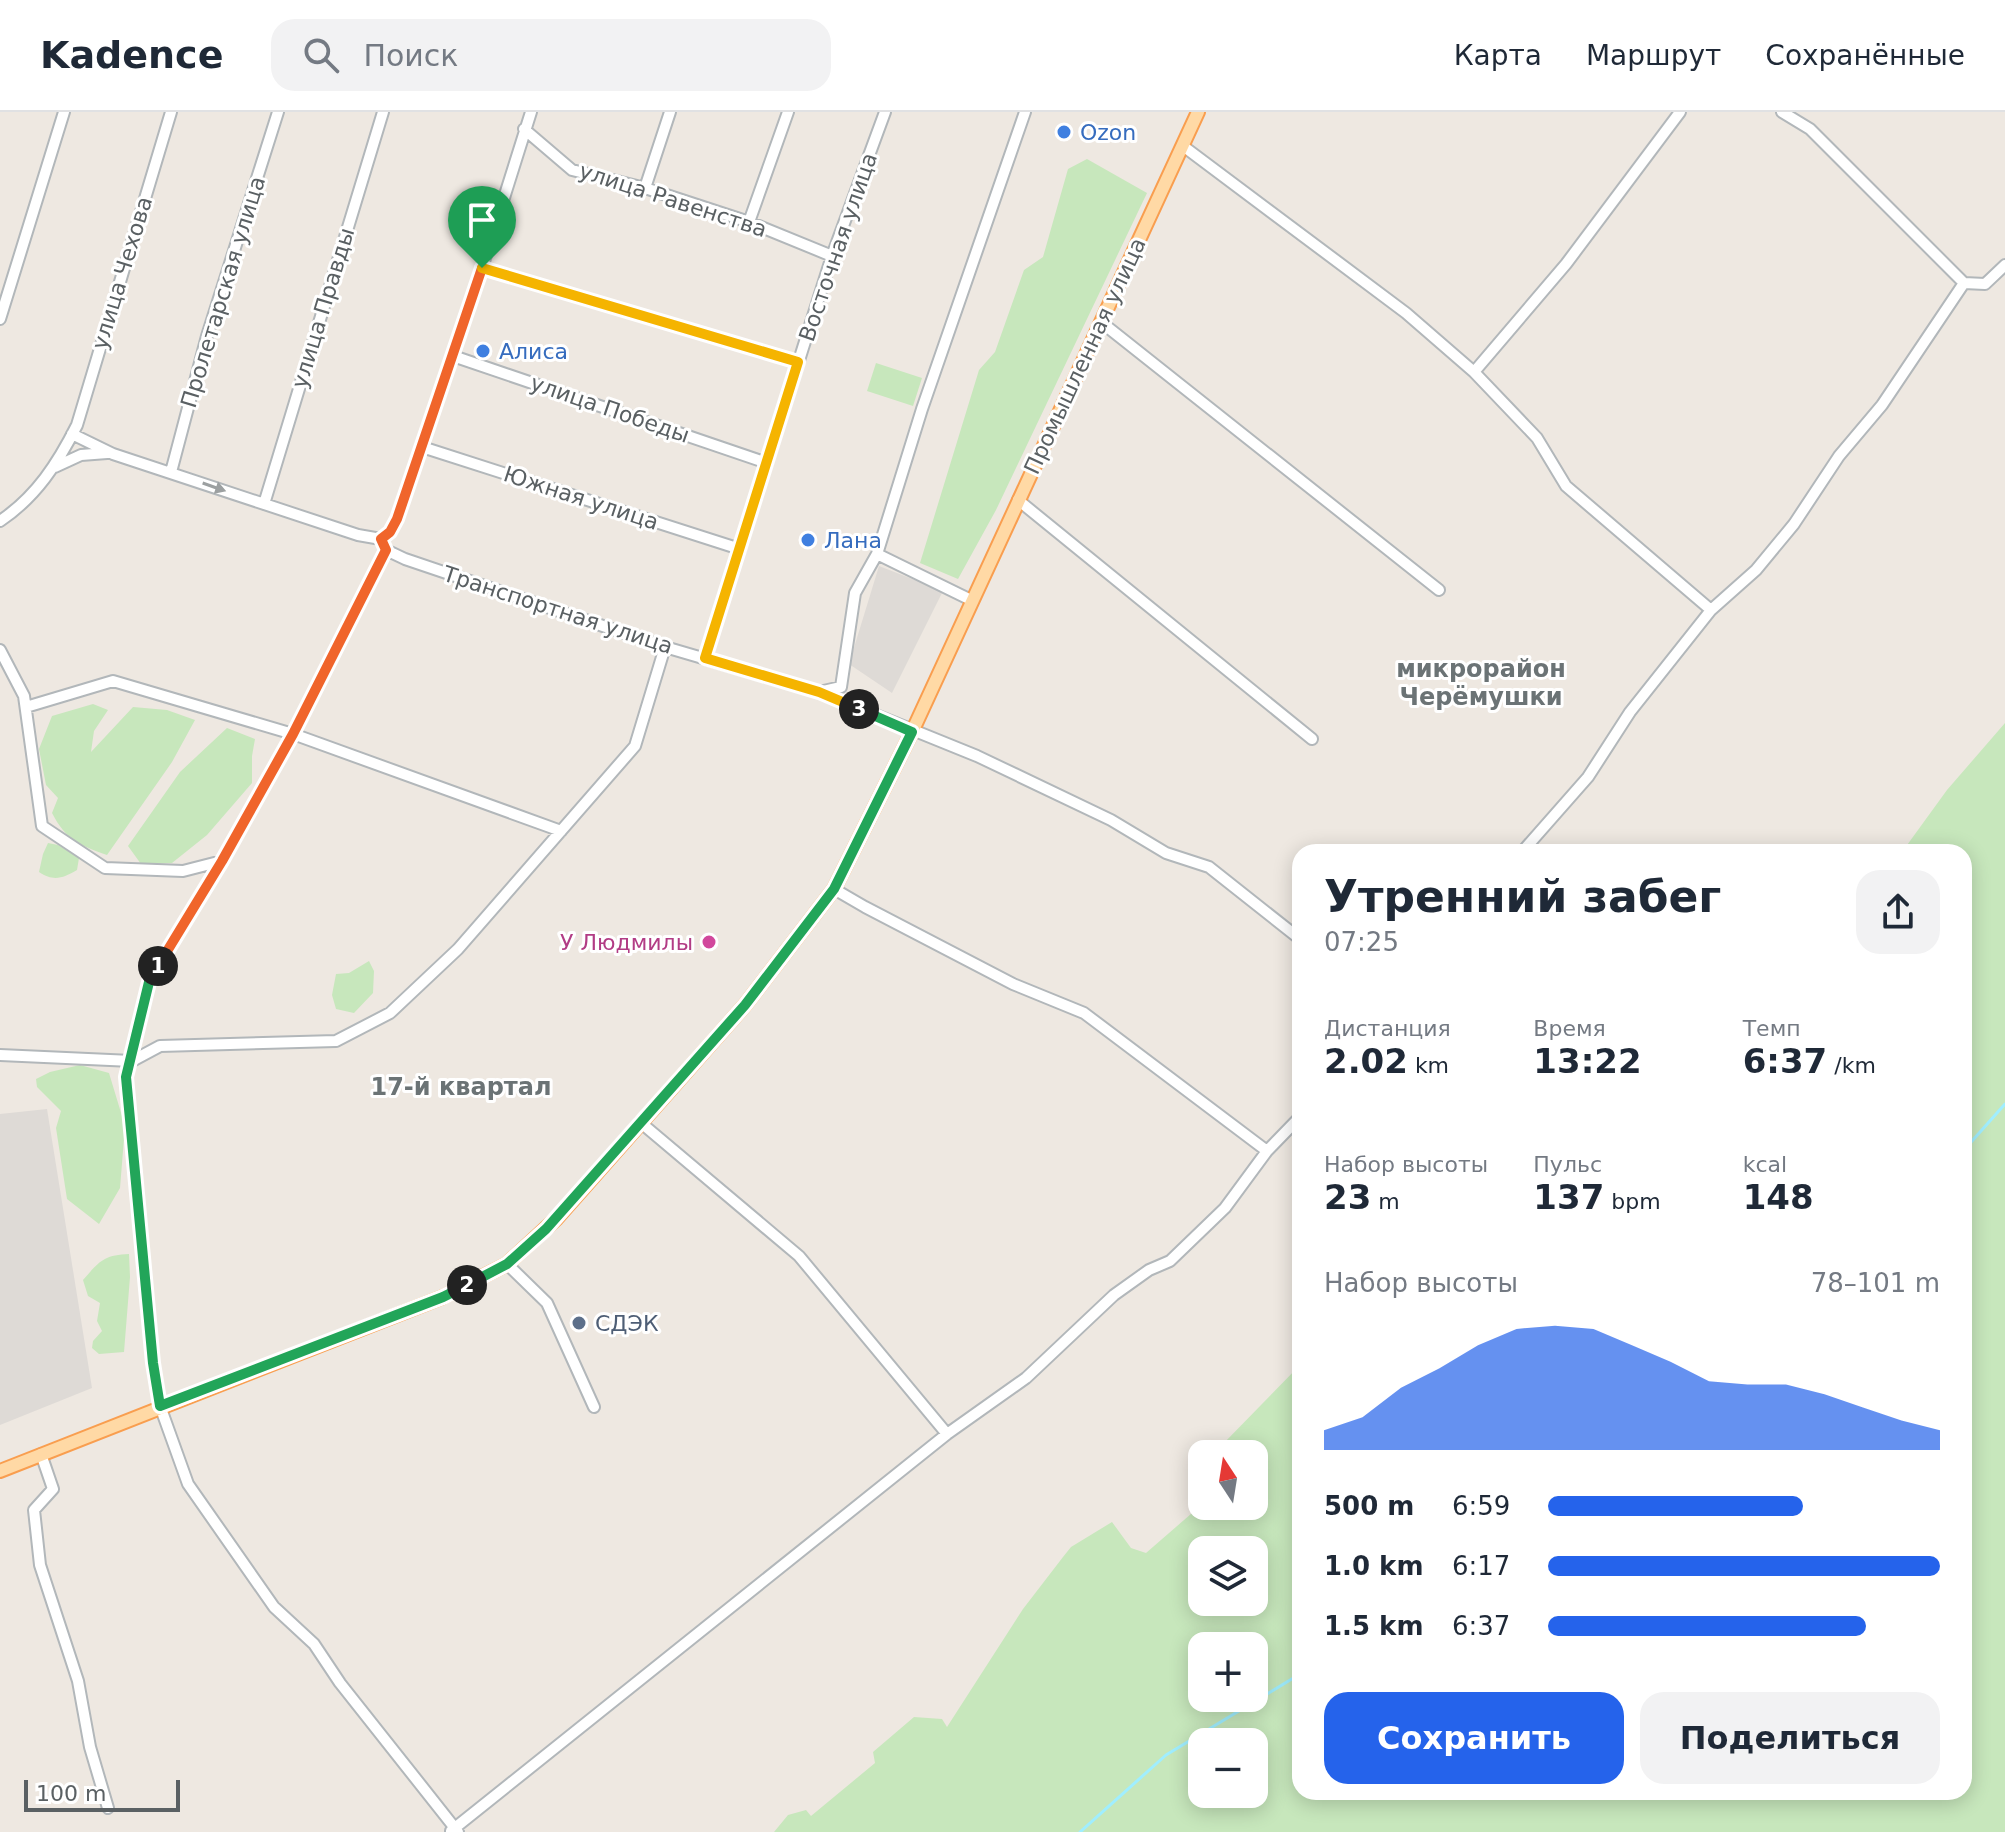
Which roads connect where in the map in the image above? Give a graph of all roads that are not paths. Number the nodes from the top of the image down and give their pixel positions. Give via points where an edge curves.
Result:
1 (64, 112) edge
2 (171, 112) edge
3 (278, 112) edge
4 (383, 112) edge
5 (531, 112) edge
6 (670, 112) edge
7 (788, 112) edge
8 (885, 112) edge
9 (1025, 112) edge
10 (1198, 112) edge
11 (1680, 112) edge
12 (1782, 112) edge
13 (524, 129) junction
14 (1183, 146) junction
15 (645, 188) junction
16 (749, 222) junction
17 (832, 256) junction
18 (2005, 265) edge
19 (482, 268) junction
20 (1964, 283) junction
21 (0, 319) edge
22 (1101, 322) junction
23 (453, 356) junction
24 (798, 362) junction
25 (1474, 372) junction
26 (72, 434) junction
27 (422, 447) junction
28 (113, 454) junction
29 (767, 463) junction
30 (53, 468) junction
31 (171, 472) junction
32 (1018, 500) junction
33 (264, 504) junction
34 (0, 521) edge
35 (381, 539) junction
36 (740, 549) junction
37 (386, 550) junction
38 (877, 554) junction
39 (1439, 590) dead end
40 (971, 600) junction
41 (1711, 610) junction
42 (665, 647) junction
43 (0, 650) edge
44 (705, 658) junction
45 (819, 692) junction
46 (26, 707) junction
47 (912, 732) junction
48 (293, 734) junction
49 (1312, 739) dead end
50 (561, 831) junction
51 (1529, 844) edge
52 (222, 861) junction
53 (834, 889) junction
54 (1292, 933) edge
55 (0, 1055) edge
56 (132, 1061) junction
57 (640, 1122) junction
58 (1292, 1125) edge
59 (1267, 1151) junction
60 (507, 1264) junction
61 (160, 1406) junction
62 (594, 1407) dead end
63 (947, 1434) junction
64 (41, 1454) junction
65 (0, 1471) edge
66 (108, 1808) dead end
67 (454, 1831) edge

1 - 21 street
2 - 26 street, улица Чехова
3 - 31 street, Пролетарская улица via 207,336
4 - 33 street, улица Правды
5 - 13 street
6 - 15 street
7 - 16 street
8 - 17 street, Восточная улица
9 - 38 street
10 - 14 main road, Промышленная улица
11 - 25 street via 1566,264
12 - 20 street via 1810,129
13 - 15 street, улица Равенства via 572,170
13 - 19 street
14 - 22 main road, Промышленная улица
14 - 25 street via 1406,313
15 - 16 street, улица Равенства
16 - 17 street, улица Равенства
17 - 24 street, Восточная улица
18 - 20 street via 1985,284
19 - 23 street
19 - 24 street
20 - 41 street via 1794,524 1756,570
22 - 32 main road, Промышленная улица
22 - 39 street
23 - 27 street
23 - 29 street, улица Победы
24 - 29 street, Восточная улица
25 - 41 street via 1537,438 1566,486
26 - 28 street
26 - 30 street
27 - 35 street via 397,519
27 - 36 street, Южная улица
28 - 30 street via 81,455
28 - 31 street
29 - 36 street, Восточная улица
30 - 34 street via 25,502
31 -> 33 street
32 - 40 main road, Промышленная улица
32 - 49 street
33 - 35 street
35 - 37 street
36 - 44 street, Восточная улица
37 - 42 street, Транспортная улица
37 - 48 street
38 - 40 street
38 - 45 street via 855,593 841,687
40 - 47 main road, Промышленная улица
41 - 51 street via 1630,712 1588,777
42 - 44 street, Транспортная улица
42 - 50 street via 635,746
43 - 46 street
44 - 45 street, Транспортная улица
45 - 47 street, Транспортная улица
46 - 48 street via 113,681
46 - 52 street via 42,826 105,868 183,871
47 - 53 main road, Промышленная улица
47 - 54 street, Транспортная улица via 977,756 1111,820 1166,853 1209,867
48 - 50 street
48 - 52 street
50 - 56 street via 458,949 390,1013 336,1041 160,1046
52 - 56 street via 150,978
53 - 57 main road, Промышленная улица via 745,1005
53 - 59 street via 1013,984 1084,1013
55 - 56 street
56 - 61 street via 126,1077
57 - 60 main road, Промышленная улица via 557,1218
57 - 63 street via 799,1256
58 - 59 street
59 - 63 street via 1225,1208 1170,1261 1114,1295 1026,1378
60 - 61 main road, Промышленная улица via 443,1297
60 - 62 street via 547,1303
61 - 64 main road, Промышленная улица
61 - 67 street via 188,1484 274,1607 314,1644
63 - 67 street
64 - 65 main road, Промышленная улица
64 - 66 street via 53,1489 34,1510 40,1565 78,1681

